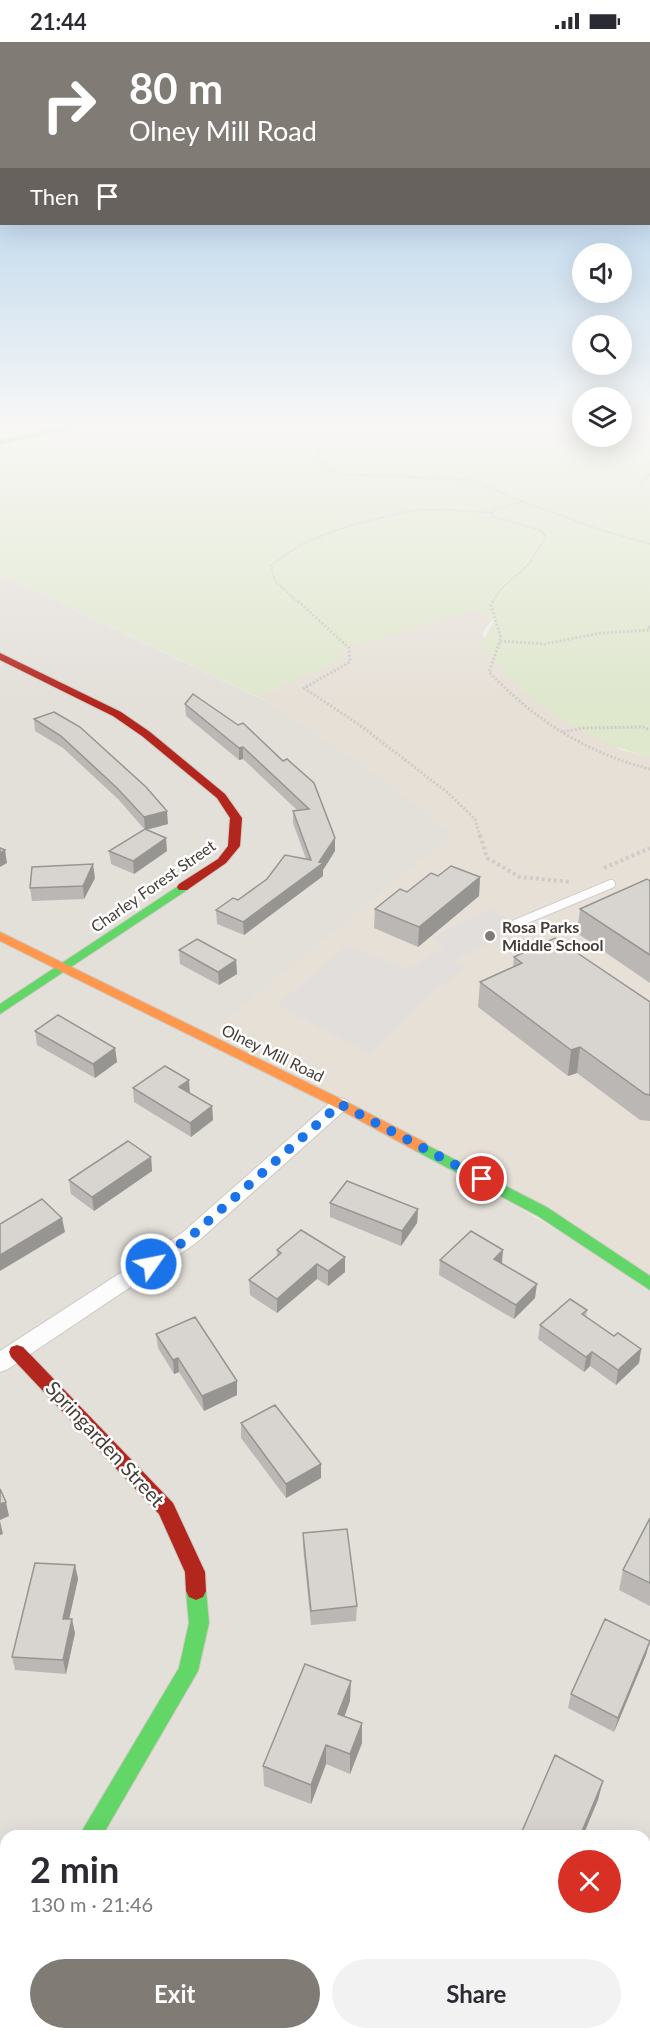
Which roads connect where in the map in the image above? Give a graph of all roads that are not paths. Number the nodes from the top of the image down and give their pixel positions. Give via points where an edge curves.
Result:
1 (0, 656) edge
2 (611, 884) dead end
3 (515, 924) dead end
4 (0, 936) edge
5 (64, 968) junction
6 (0, 1010) edge
7 (340, 1104) junction
8 (650, 1284) edge
9 (9, 1357) edge
10 (94, 1830) edge

1 - 5 street, Charley Forest Street via 127,721 221,796 237,818 234,846 222,861
2 - 3 lane
4 - 5 street, Olney Mill Road
5 - 6 street, Charley Forest Street
5 - 7 street, Olney Mill Road
7 - 8 street, Olney Mill Road via 543,1212
7 - 9 street via 189,1238
9 - 10 street, Springarden Street via 166,1509 195,1572 199,1623 188,1671

